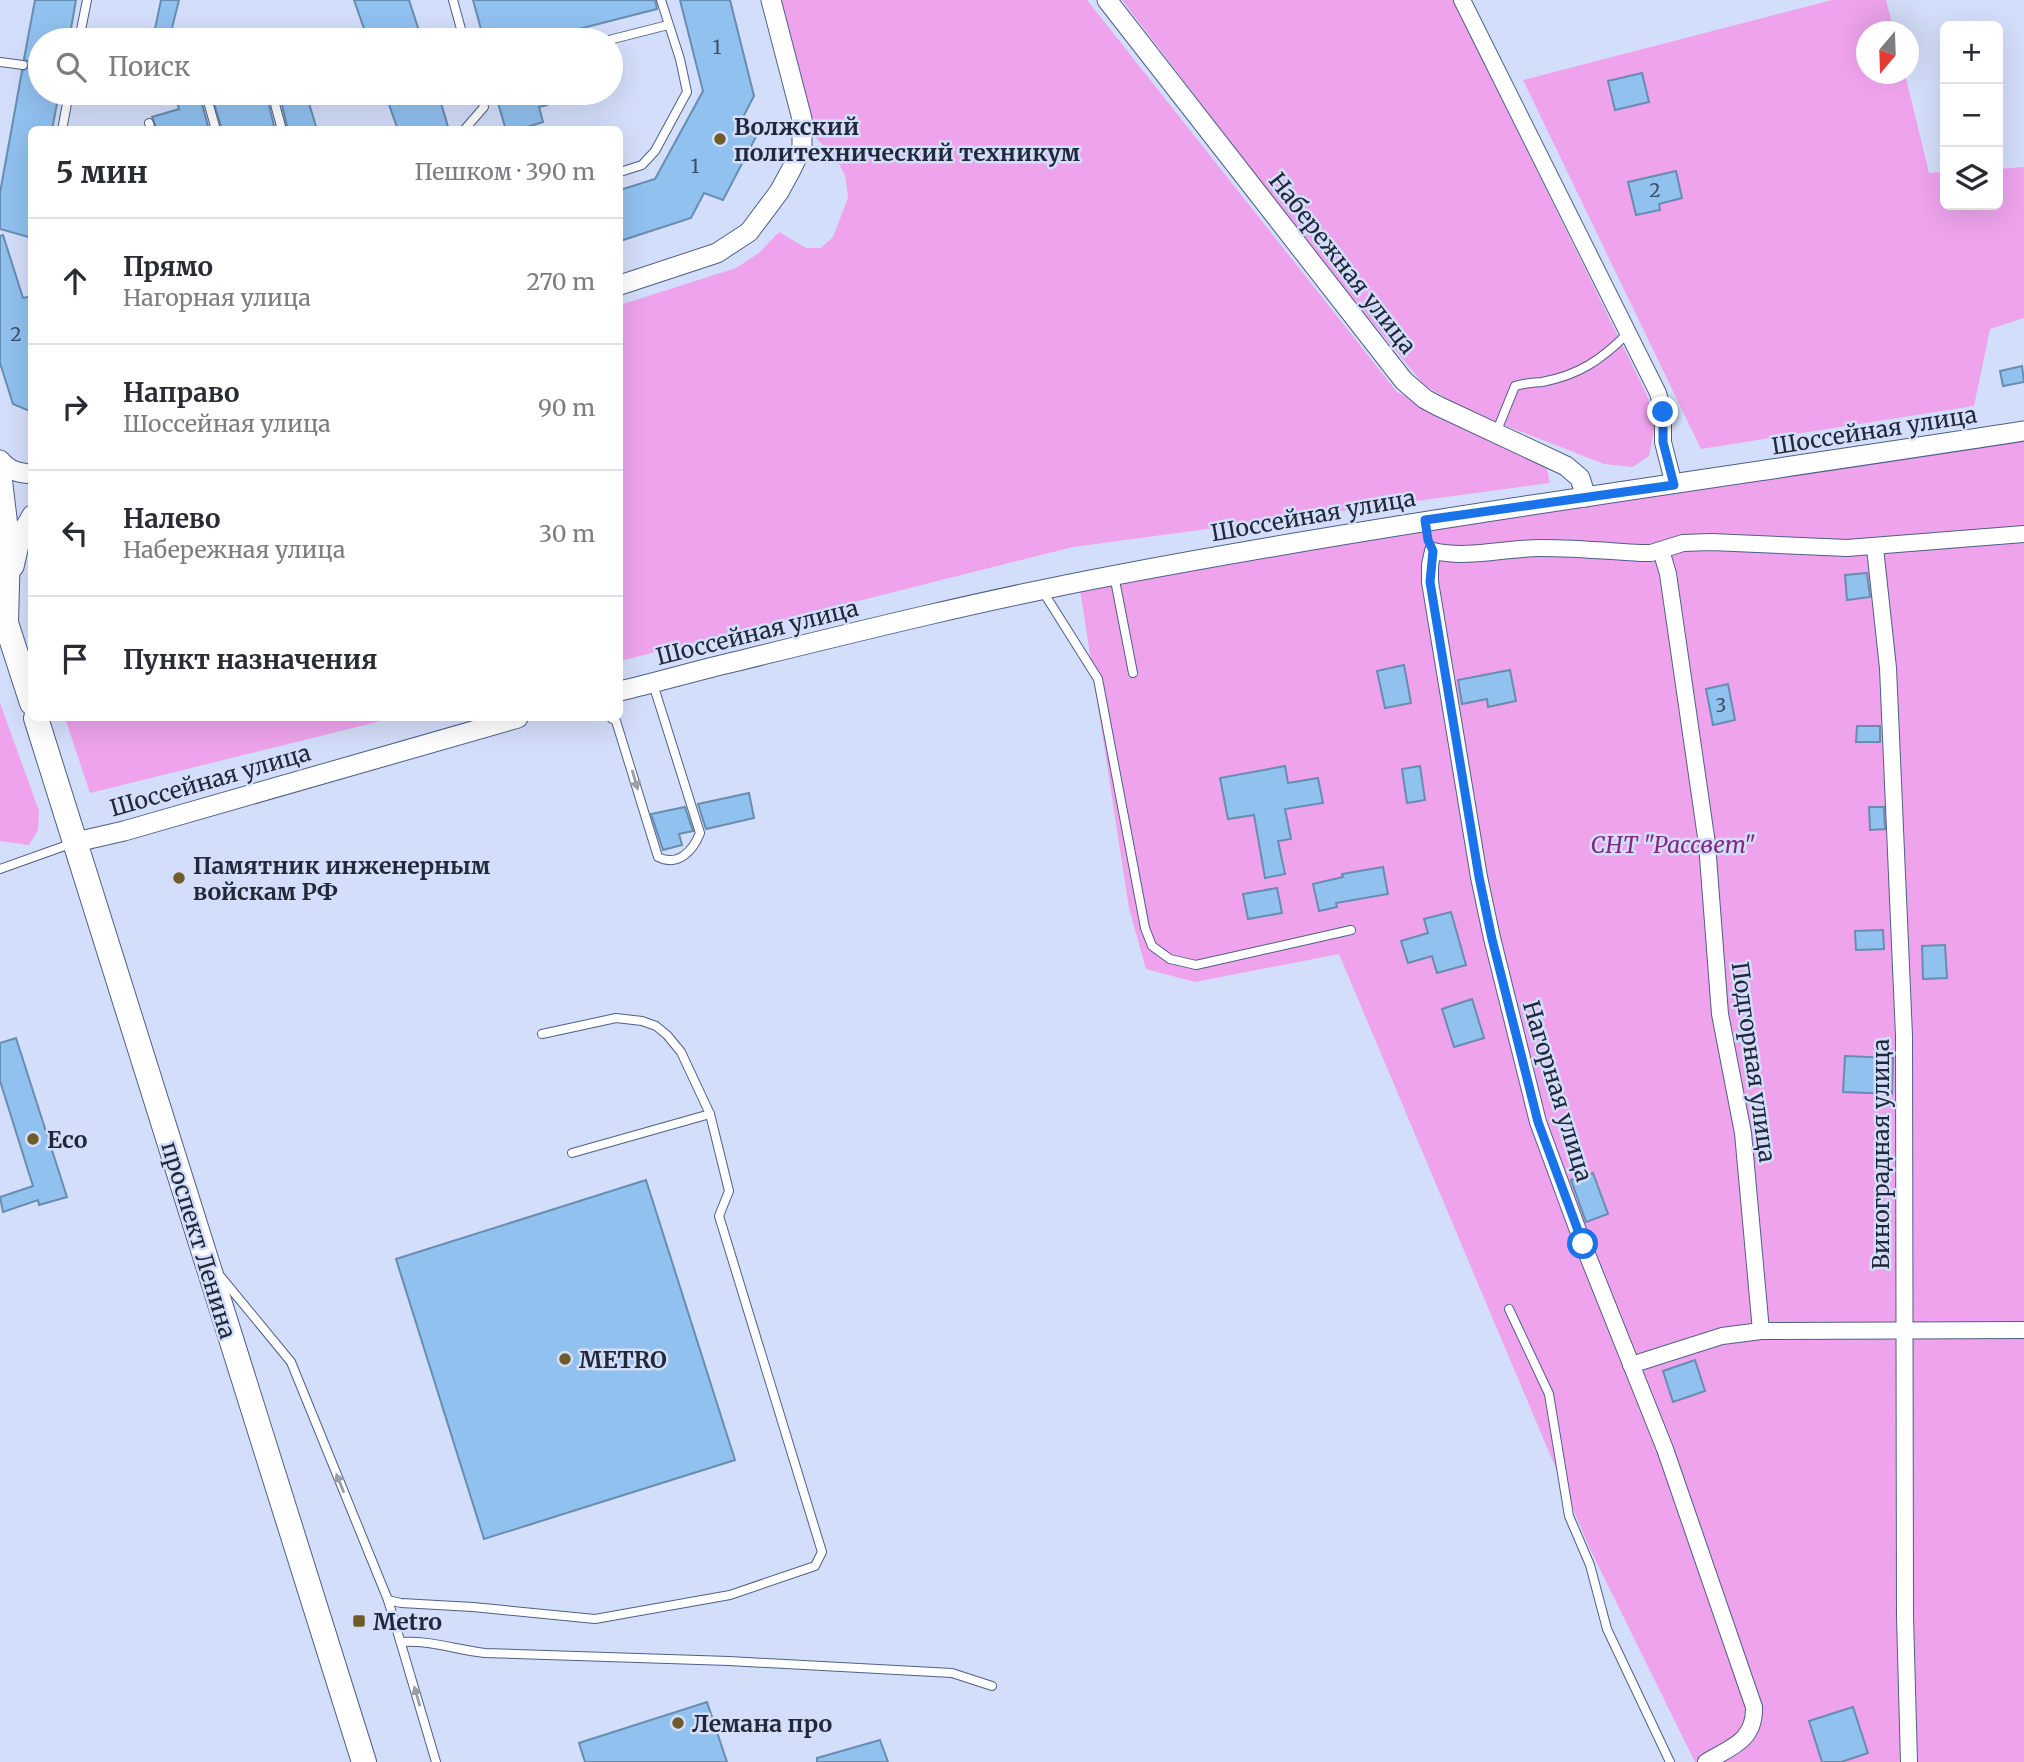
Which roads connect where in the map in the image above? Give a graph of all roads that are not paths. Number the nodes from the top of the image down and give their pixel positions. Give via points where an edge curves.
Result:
1 (87, 0) edge
2 (453, 0) edge
3 (661, 0) edge
4 (771, 0) edge
5 (1108, 0) edge
6 (1462, 0) edge
7 (668, 25) junction
8 (81, 28) edge
9 (461, 28) edge
10 (623, 37) edge
11 (0, 62) edge
12 (23, 65) dead end
13 (67, 105) edge
14 (209, 105) edge
15 (275, 105) edge
16 (483, 105) edge
17 (63, 126) edge
18 (215, 126) edge
19 (281, 126) edge
20 (467, 126) edge
21 (623, 171) edge
22 (623, 284) edge
23 (1627, 334) junction
24 (2024, 431) edge
25 (1496, 433) junction
26 (0, 460) edge
27 (28, 474) edge
28 (0, 481) edge
29 (1674, 485) junction
30 (1586, 497) junction
31 (1425, 520) junction
32 (28, 522) edge
33 (2024, 534) edge
34 (1875, 548) junction
35 (1661, 550) junction
36 (1433, 551) junction
37 (1114, 575) junction
38 (1041, 590) junction
39 (2, 619) edge
40 (1133, 673) dead end
41 (653, 684) junction
42 (623, 690) edge
43 (28, 692) edge
44 (37, 721) edge
45 (508, 721) edge
46 (615, 721) edge
47 (76, 842) junction
48 (0, 869) edge
49 (1351, 930) dead end
50 (542, 1034) dead end
51 (710, 1114) junction
52 (572, 1153) dead end
53 (205, 1258) junction
54 (1509, 1309) dead end
55 (1903, 1329) junction
56 (2024, 1330) edge
57 (1761, 1331) junction
58 (1631, 1365) junction
59 (388, 1600) junction
60 (402, 1642) junction
61 (992, 1686) dead end
62 (364, 1762) edge
63 (436, 1762) edge
64 (1670, 1762) edge
65 (1706, 1762) edge
66 (1909, 1762) edge

1 - 8 lane
2 - 9 lane
3 - 7 lane
4 - 22 street via 802,119 802,146 779,192 750,232 718,253
5 - 25 street, Набережная улица via 1404,381 1425,399
6 - 23 street
7 - 10 lane
7 - 21 lane via 687,92 655,151 642,165
11 - 12 lane
13 - 17 lane
14 - 18 lane
15 - 19 lane
16 - 20 lane
23 - 25 lane via 1586,368 1515,386
23 - 29 street via 1658,393
24 - 29 street, Шоссейная улица
25 - 30 street, Набережная улица via 1574,472
26 - 27 street via 6,468
28 - 39 main road via 8,547
29 - 30 street, Шоссейная улица
30 - 31 street, Шоссейная улица
31 - 36 street, Нагорная улица
31 - 37 street, Шоссейная улица
32 - 39 street
33 - 34 street
34 - 35 street via 1711,542
34 - 55 street, Виноградная улица via 1888,668 1903,1036
35 - 36 street via 1542,548 1469,555
35 - 57 street, Подгорная улица via 1707,844 1720,1014 1744,1133
36 - 58 street, Нагорная улица via 1430,582 1492,939 1538,1122
37 - 38 street, Шоссейная улица
37 - 40 lane
38 - 41 street, Шоссейная улица
38 - 49 lane via 1098,679 1152,946 1170,959 1196,965
39 - 43 main road
41 - 42 street, Шоссейная улица
46 -> 41 lane via 658,857 665,861 684,857 700,833
44 - 47 main road, проспект Ленина
45 - 47 street, Шоссейная улица
47 - 48 lane
47 - 53 main road, проспект Ленина
50 - 51 lane via 616,1018 656,1026 681,1052
51 - 52 lane
51 - 59 lane via 729,1191 719,1216 822,1552 815,1566 730,1595 595,1619
59 -> 53 lane via 291,1362
53 - 62 main road, проспект Ленина
54 - 64 lane via 1549,1394 1569,1516 1590,1565 1607,1629
55 - 56 street
55 - 57 street
55 - 66 street, Виноградная улица
57 - 58 street via 1722,1336
58 - 65 street, Нагорная улица via 1665,1449 1754,1707 1748,1735
59 - 60 lane
60 - 61 lane via 485,1653 952,1673
63 -> 60 lane

